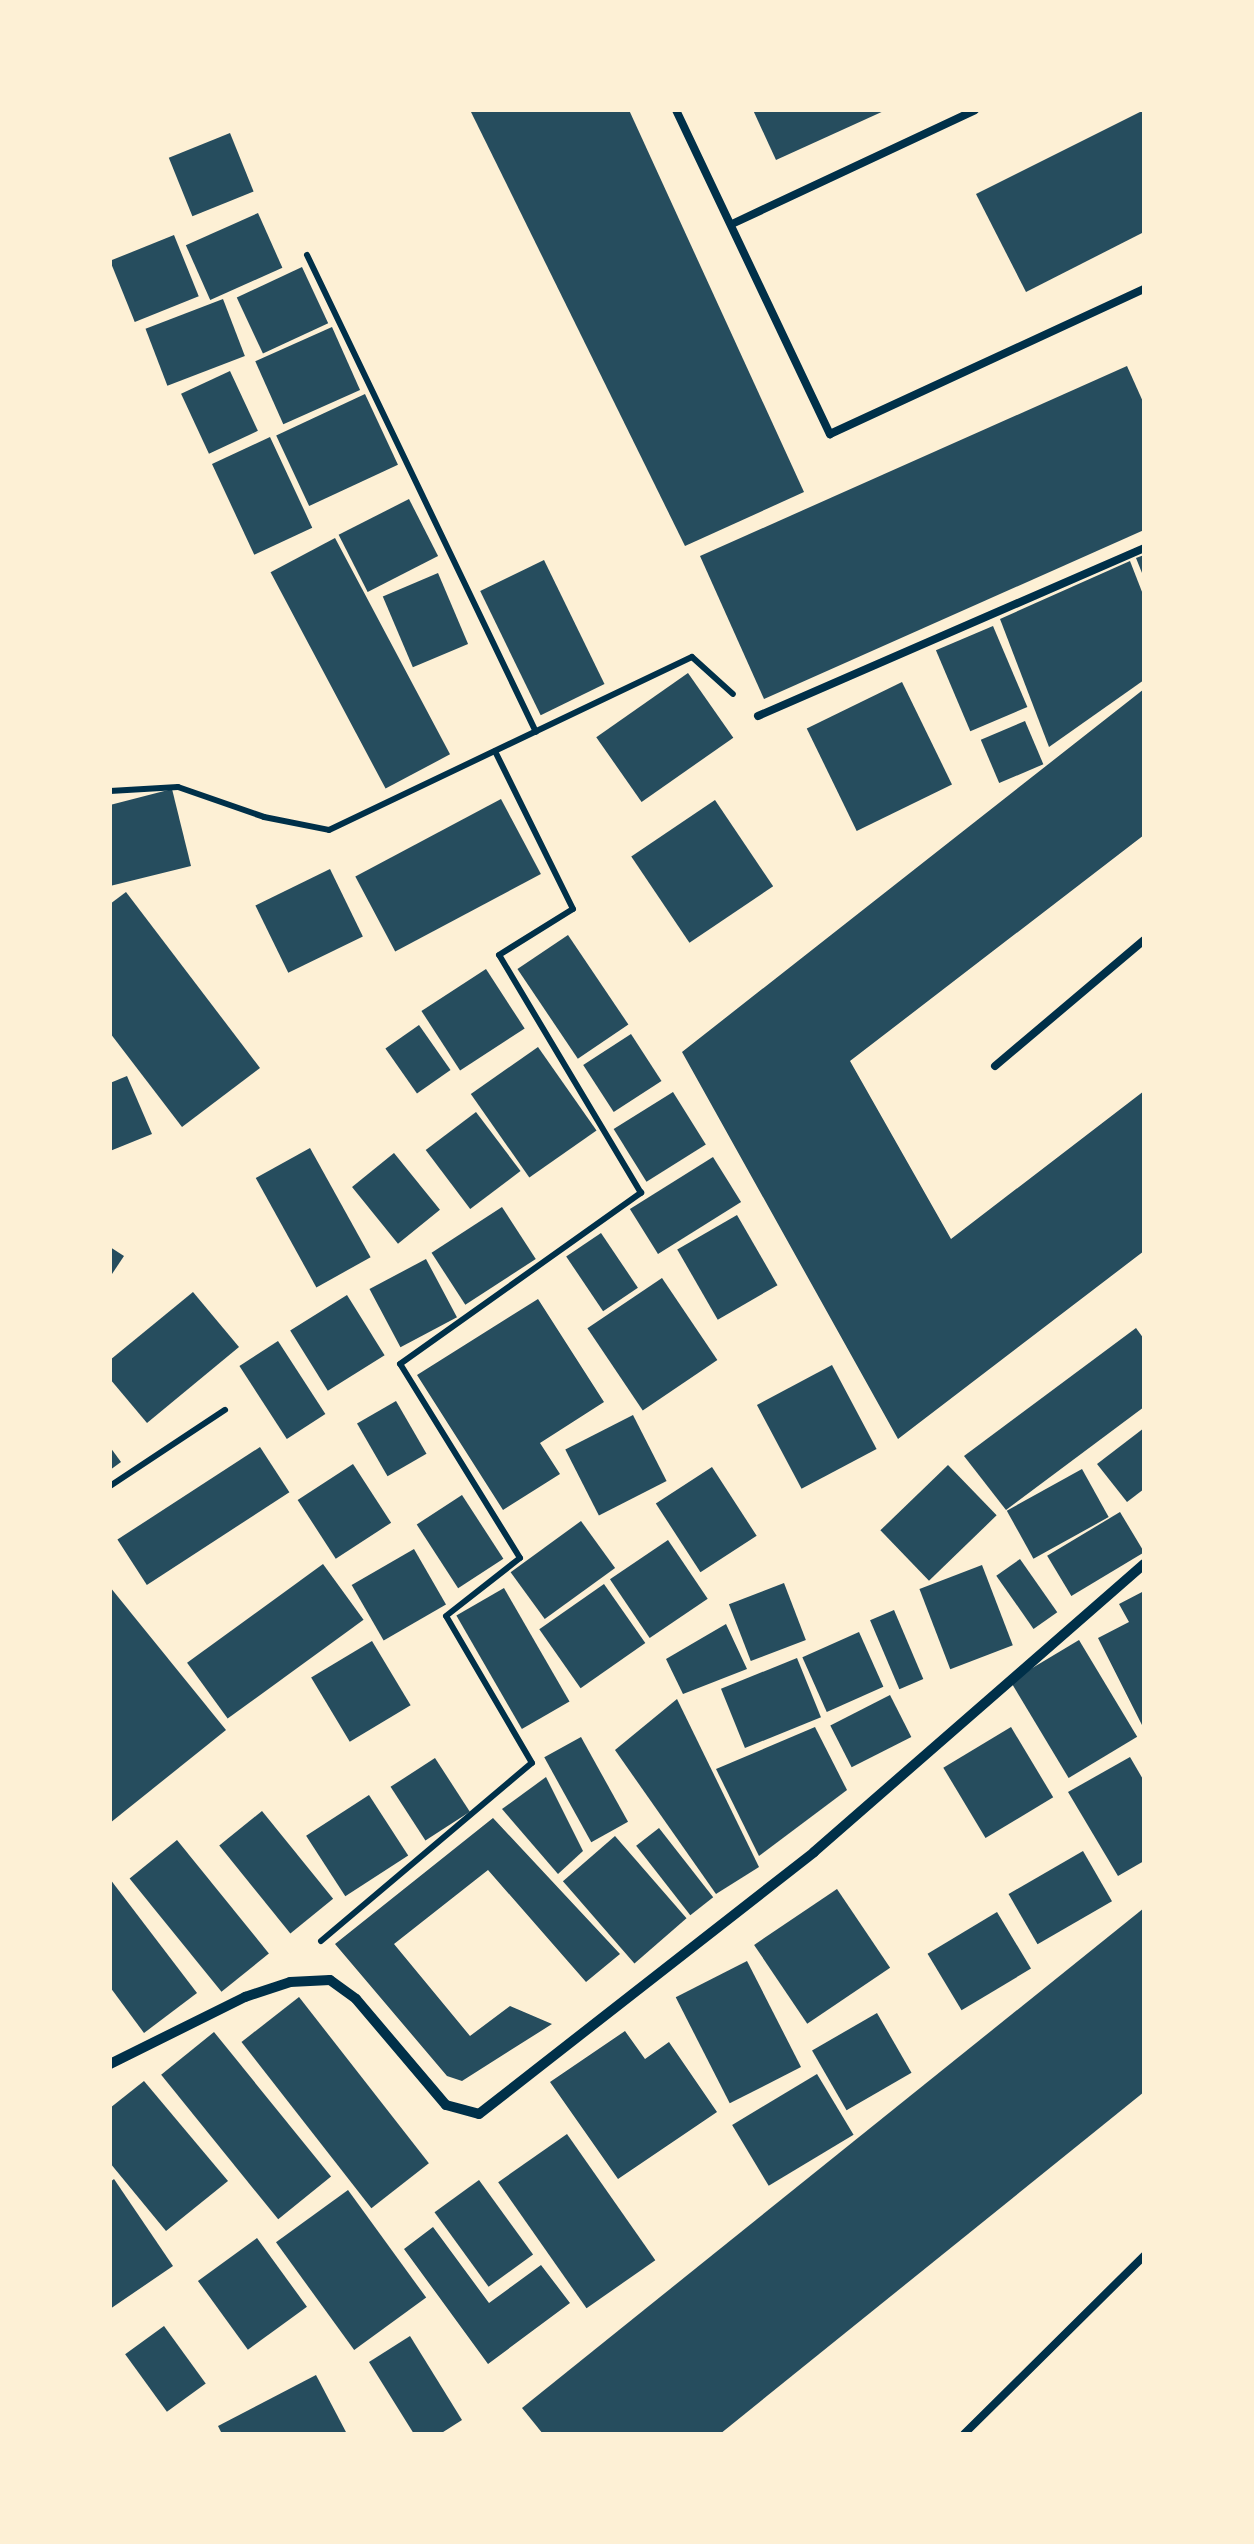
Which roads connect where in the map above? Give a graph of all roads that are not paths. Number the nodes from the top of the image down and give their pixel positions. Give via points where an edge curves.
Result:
1 (676, 110) edge
2 (975, 110) edge
3 (732, 224) junction
4 (1144, 290) edge
5 (1144, 548) edge
6 (758, 716) road end
7 (1144, 940) edge
8 (995, 1066) dead end
9 (1144, 1564) edge
10 (110, 2064) edge
11 (1144, 2256) edge
12 (964, 2434) edge

1 - 3 lane
2 - 3 lane
3 - 4 lane via 830,434
5 - 6 lane
7 - 8 lane
9 - 10 street via 814,1852 480,2114 446,2105 356,2000 330,1980 263,1990
11 - 12 lane

